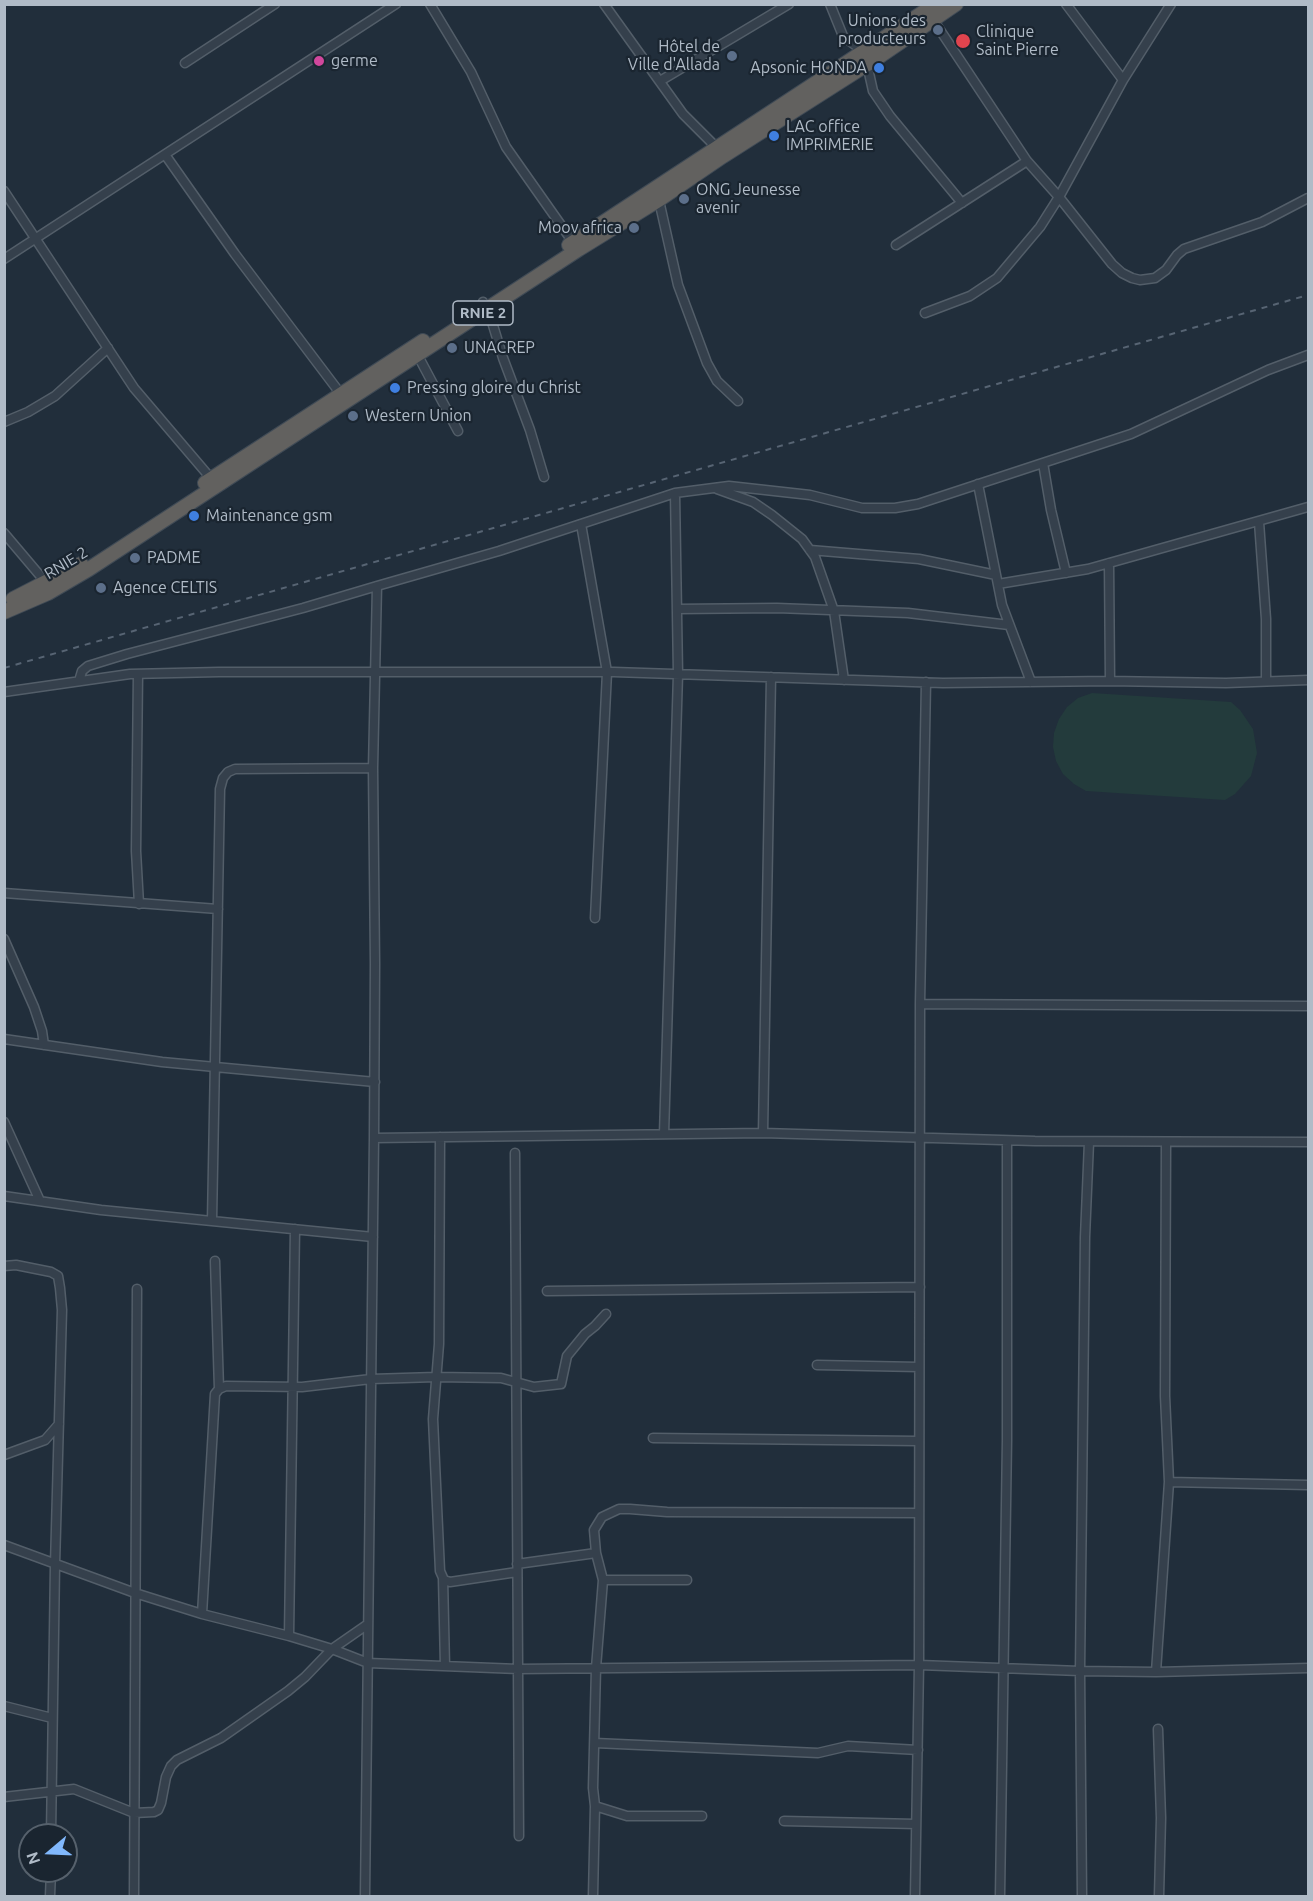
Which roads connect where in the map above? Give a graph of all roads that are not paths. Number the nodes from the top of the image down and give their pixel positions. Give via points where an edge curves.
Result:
1 (275, 4) edge
2 (396, 4) edge
3 (429, 4) edge
4 (604, 4) edge
5 (789, 4) edge
6 (830, 4) edge
7 (936, 4) edge
8 (956, 4) edge
9 (1066, 4) edge
10 (1171, 4) edge
11 (934, 21) junction
12 (866, 58) junction
13 (185, 63) dead end
14 (1123, 80) junction
15 (660, 81) junction
16 (720, 152) junction
17 (166, 156) junction
18 (1027, 161) junction
19 (4, 191) edge
20 (657, 194) junction
21 (1059, 197) junction
22 (1308, 198) edge
23 (962, 203) junction
24 (36, 239) junction
25 (896, 245) dead end
26 (576, 246) junction
27 (4, 260) edge
28 (485, 306) junction
29 (925, 313) dead end
30 (108, 348) junction
31 (415, 351) junction
32 (1308, 355) edge
33 (344, 398) junction
34 (738, 401) dead end
35 (4, 422) edge
36 (458, 431) dead end
37 (1043, 463) junction
38 (544, 477) dead end
39 (214, 482) junction
40 (978, 484) junction
41 (712, 487) junction
42 (675, 493) junction
43 (1308, 507) edge
44 (1259, 522) junction
45 (582, 524) junction
46 (4, 532) edge
47 (810, 550) junction
48 (1109, 563) junction
49 (1066, 573) junction
50 (997, 580) junction
51 (377, 586) junction
52 (49, 587) junction
53 (4, 602) edge
54 (677, 609) junction
55 (834, 611) junction
56 (4, 612) edge
57 (1008, 625) junction
58 (376, 671) junction
59 (607, 672) junction
60 (138, 674) junction
61 (678, 674) junction
62 (771, 677) junction
63 (844, 680) junction
64 (1308, 680) edge
65 (79, 681) junction
66 (1110, 681) junction
67 (1266, 681) junction
68 (926, 682) junction
69 (1031, 682) junction
70 (4, 692) edge
71 (373, 768) junction
72 (4, 893) edge
73 (139, 903) junction
74 (218, 909) junction
75 (595, 918) dead end
76 (4, 939) edge
77 (920, 1004) junction
78 (1308, 1006) edge
79 (4, 1039) edge
80 (44, 1045) junction
81 (215, 1067) junction
82 (375, 1082) junction
83 (4, 1122) edge
84 (763, 1133) junction
85 (664, 1134) junction
86 (374, 1137) junction
87 (440, 1137) junction
88 (920, 1137) junction
89 (1007, 1141) junction
90 (1089, 1142) junction
91 (1166, 1142) junction
92 (1308, 1142) edge
93 (515, 1153) dead end
94 (4, 1196) edge
95 (40, 1201) junction
96 (212, 1221) junction
97 (295, 1229) junction
98 (373, 1237) junction
99 (215, 1261) dead end
100 (4, 1266) edge
101 (920, 1287) junction
102 (137, 1289) dead end
103 (548, 1291) dead end
104 (606, 1314) dead end
105 (817, 1365) dead end
106 (919, 1367) junction
107 (436, 1377) junction
108 (370, 1379) junction
109 (516, 1383) junction
110 (293, 1387) junction
111 (219, 1389) junction
112 (60, 1424) junction
113 (652, 1438) dead end
114 (918, 1441) junction
115 (4, 1455) edge
116 (1169, 1482) junction
117 (1308, 1485) edge
118 (919, 1514) junction
119 (4, 1545) edge
120 (596, 1553) junction
121 (55, 1565) junction
122 (517, 1568) junction
123 (443, 1578) junction
124 (603, 1580) junction
125 (687, 1580) dead end
126 (135, 1593) junction
127 (202, 1614) junction
128 (368, 1624) junction
129 (289, 1636) junction
130 (332, 1649) junction
131 (368, 1663) junction
132 (919, 1665) junction
133 (445, 1666) junction
134 (596, 1668) junction
135 (1308, 1668) edge
136 (518, 1669) junction
137 (1003, 1669) junction
138 (1080, 1671) junction
139 (1156, 1672) junction
140 (4, 1706) edge
141 (52, 1718) junction
142 (1158, 1729) dead end
143 (594, 1743) junction
144 (918, 1750) junction
145 (52, 1791) junction
146 (4, 1797) edge
147 (595, 1806) junction
148 (134, 1813) junction
149 (702, 1816) dead end
150 (784, 1821) dead end
151 (51, 1823) edge
152 (916, 1824) junction
153 (519, 1836) dead end
154 (134, 1896) edge
155 (364, 1896) edge
156 (593, 1896) edge
157 (915, 1896) edge
158 (1000, 1896) edge
159 (1082, 1896) edge
160 (1159, 1896) edge

1 - 13 street
2 - 17 street
3 - 26 street via 471,72 506,147
4 - 15 street
5 - 15 street
6 - 12 street via 843,36
7 - 12 highway, RNIE 2 / RNIE 2
8 - 11 highway, RNIE 2 / RNIE 2
9 - 14 street
10 - 14 street
11 - 12 highway, RNIE 2 / RNIE 2
11 - 18 street
12 - 16 highway, RNIE 2 / RNIE 2
12 - 23 street via 873,91
14 - 21 street
15 - 16 street via 683,114
16 - 20 highway, RNIE 2 / RNIE 2
17 - 24 street
17 - 33 street
18 - 21 street
18 - 23 street
19 - 24 street
20 - 26 highway, RNIE 2 / RNIE 2
20 - 34 street via 678,285 707,363 717,381
21 - 22 street via 1112,264 1140,280 1161,274 1184,249 1262,222
21 - 29 street via 1040,228 997,278 970,296
23 - 25 street
24 - 27 street
24 - 30 street
26 - 28 highway, RNIE 2 / RNIE 2
28 - 31 highway, RNIE 2 / RNIE 2
28 - 38 street
30 - 35 street via 54,396
30 - 39 street via 134,388
31 - 33 highway, RNIE 2 / RNIE 2
31 - 36 street
32 - 37 street via 1142,430
33 - 39 highway, RNIE 2 / RNIE 2
37 - 40 street
37 - 49 street
39 - 52 highway, RNIE 2 / RNIE 2 via 89,569
40 - 41 street via 918,504 879,509 773,490
40 - 50 street
41 - 42 street
41 - 47 street via 753,502 788,527
42 - 45 street
42 - 54 street
43 - 44 street
44 - 48 street
44 - 67 street
45 - 51 street
45 - 59 street
46 - 52 street
47 - 50 street via 919,559
47 - 55 street
48 - 49 street
48 - 66 street
49 - 50 street
50 - 57 street
51 - 58 street
51 - 65 street via 88,666
52 - 53 highway, RNIE 2 / RNIE 2
52 - 56 highway, RNIE 2 / RNIE 2
54 - 55 street
54 - 61 street
55 - 57 street via 908,613
55 - 63 street
57 - 69 street
58 - 59 street
58 - 60 street
58 - 71 street
59 - 61 street
59 - 75 street
60 - 65 street
60 - 73 street
61 - 62 street
61 - 85 street
62 - 63 street
62 - 84 street
63 - 68 street
64 - 67 street
65 - 70 street
66 - 67 street
66 - 69 street
68 - 69 street
68 - 77 street
71 - 74 street via 228,772 220,789
71 - 82 street
72 - 73 street
73 - 74 street
74 - 81 street
76 - 80 street via 34,1007
77 - 78 street
77 - 88 street
79 - 80 street
80 - 81 street
81 - 82 street
81 - 96 street
82 - 86 street
83 - 95 street
84 - 85 street
84 - 88 street
85 - 87 street
86 - 87 street
86 - 98 street
87 - 107 street
88 - 89 street
88 - 101 street
89 - 90 street
89 - 137 street
90 - 91 street
90 - 138 street
91 - 92 street
91 - 116 street via 1165,1385
93 - 109 street
94 - 95 street
95 - 96 street
96 - 97 street
97 - 98 street
97 - 110 street
98 - 108 street
99 - 111 street
100 - 112 street via 16,1265 58,1276 62,1310
101 - 103 street
101 - 106 street
102 - 126 street
104 - 109 street via 567,1356 561,1384 534,1387
105 - 106 street
106 - 114 street
107 - 108 street
107 - 109 street via 501,1378
107 - 123 street via 433,1419
108 - 110 street
108 - 128 street
109 - 122 street
110 - 111 street
110 - 129 street
111 - 127 street via 215,1394
112 - 115 street via 45,1440
112 - 121 street
113 - 114 street
114 - 118 street
116 - 117 street
116 - 139 street
118 - 120 street via 619,1509 602,1517 594,1530
118 - 132 street
119 - 121 street
120 - 122 street
120 - 124 street
121 - 126 street
121 - 141 street
122 - 123 street via 450,1582
122 - 136 street
123 - 133 street
124 - 125 street
124 - 134 street
126 - 127 street
126 - 148 street
127 - 129 street
128 - 130 street
128 - 131 street
129 - 130 street
130 - 131 street
130 - 148 street via 288,1691 221,1738 177,1760 166,1777 158,1810
131 - 133 street
131 - 155 street
132 - 134 street
132 - 137 street
132 - 144 street
133 - 136 street
134 - 136 street
134 - 143 street
135 - 139 street
136 - 153 street
137 - 138 street
137 - 158 street
138 - 139 street
138 - 159 street
140 - 141 street
141 - 145 street
142 - 160 street
143 - 144 street via 818,1753 848,1746
143 - 147 street
144 - 152 street
145 - 146 street
145 - 148 street via 74,1789
145 - 151 street
147 - 149 street via 627,1816
147 - 156 street
148 - 154 street
150 - 152 street
152 - 157 street

